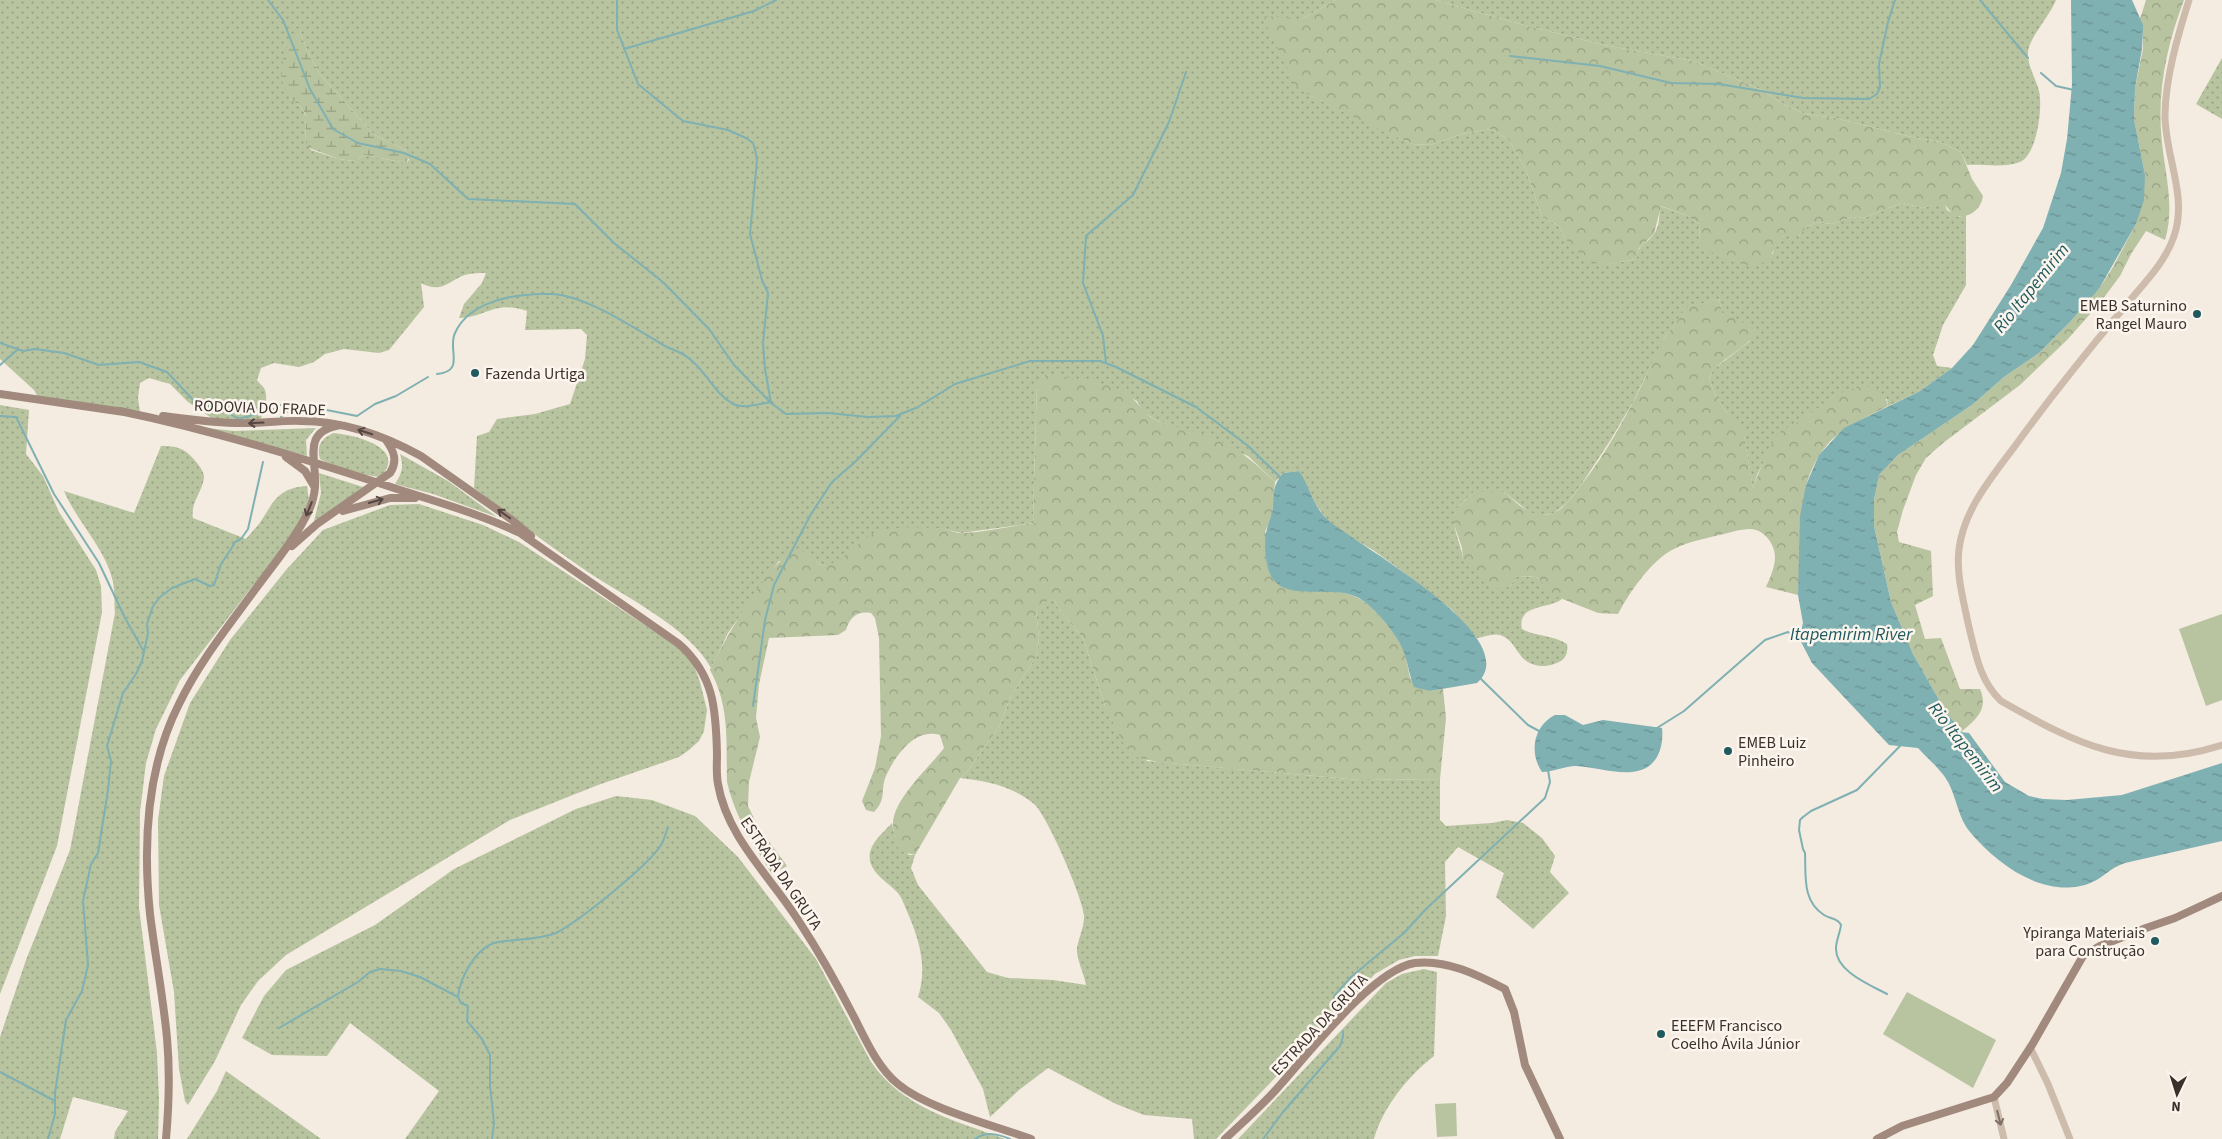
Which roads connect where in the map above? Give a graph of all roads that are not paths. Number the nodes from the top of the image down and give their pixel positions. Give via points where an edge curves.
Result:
1 (2189, 0) edge
2 (0, 394) edge
3 (120, 411) junction
4 (340, 425) junction
5 (386, 440) junction
6 (280, 453) junction
7 (314, 462) junction
8 (377, 482) junction
9 (315, 488) junction
10 (435, 501) junction
11 (330, 516) junction
12 (283, 554) junction
13 (554, 557) junction
14 (2222, 745) edge
15 (2222, 896) edge
16 (2030, 1047) junction
17 (1994, 1097) junction
18 (166, 1139) edge
19 (1031, 1139) edge
20 (1225, 1139) edge
21 (1560, 1139) edge
22 (1877, 1139) edge
23 (2004, 1139) edge
24 (2070, 1139) edge

1 - 14 street via 2165,109 2178,193 2176,233 2171,246 2054,392 1971,507 1959,548 1958,567 1976,655 1985,681 2001,701 2072,739 2122,754 2171,755
2 - 3 main road, RODOVIA DO FRADE
4 -> 3 main road, RODOVIA DO FRADE via 300,421 219,422
3 - 6 main road, RODOVIA DO FRADE via 191,427
5 -> 4 main road, RODOVIA DO FRADE
4 - 7 main road via 326,428 317,435
5 - 8 main road via 393,451 394,466
13 -> 5 main road, RODOVIA DO FRADE via 512,520 436,465
6 - 7 main road, RODOVIA DO FRADE
6 - 9 main road via 305,471
7 - 8 main road, RODOVIA DO FRADE
7 - 9 main road
8 - 10 main road, RODOVIA DO FRADE
8 - 11 main road
9 -> 12 main road via 308,512
11 -> 10 main road via 390,498
10 - 13 main road via 520,533
11 - 12 main road
12 - 18 main road via 228,627 185,692 155,774 148,885 167,1040
13 - 19 main road, ESTRADA DA GRUTA via 666,634 689,652 702,671 715,709 718,784 730,819 801,923 883,1067 896,1082 922,1099
15 - 16 main road via 2175,918 2107,943 2084,956
16 - 17 main road
16 - 24 street
17 - 22 main road via 1902,1126
17 -> 23 street
20 - 21 main road, ESTRADA DA GRUTA via 1271,1096 1369,989 1398,968 1415,963 1434,963 1463,970 1505,989 1514,1012 1525,1065

